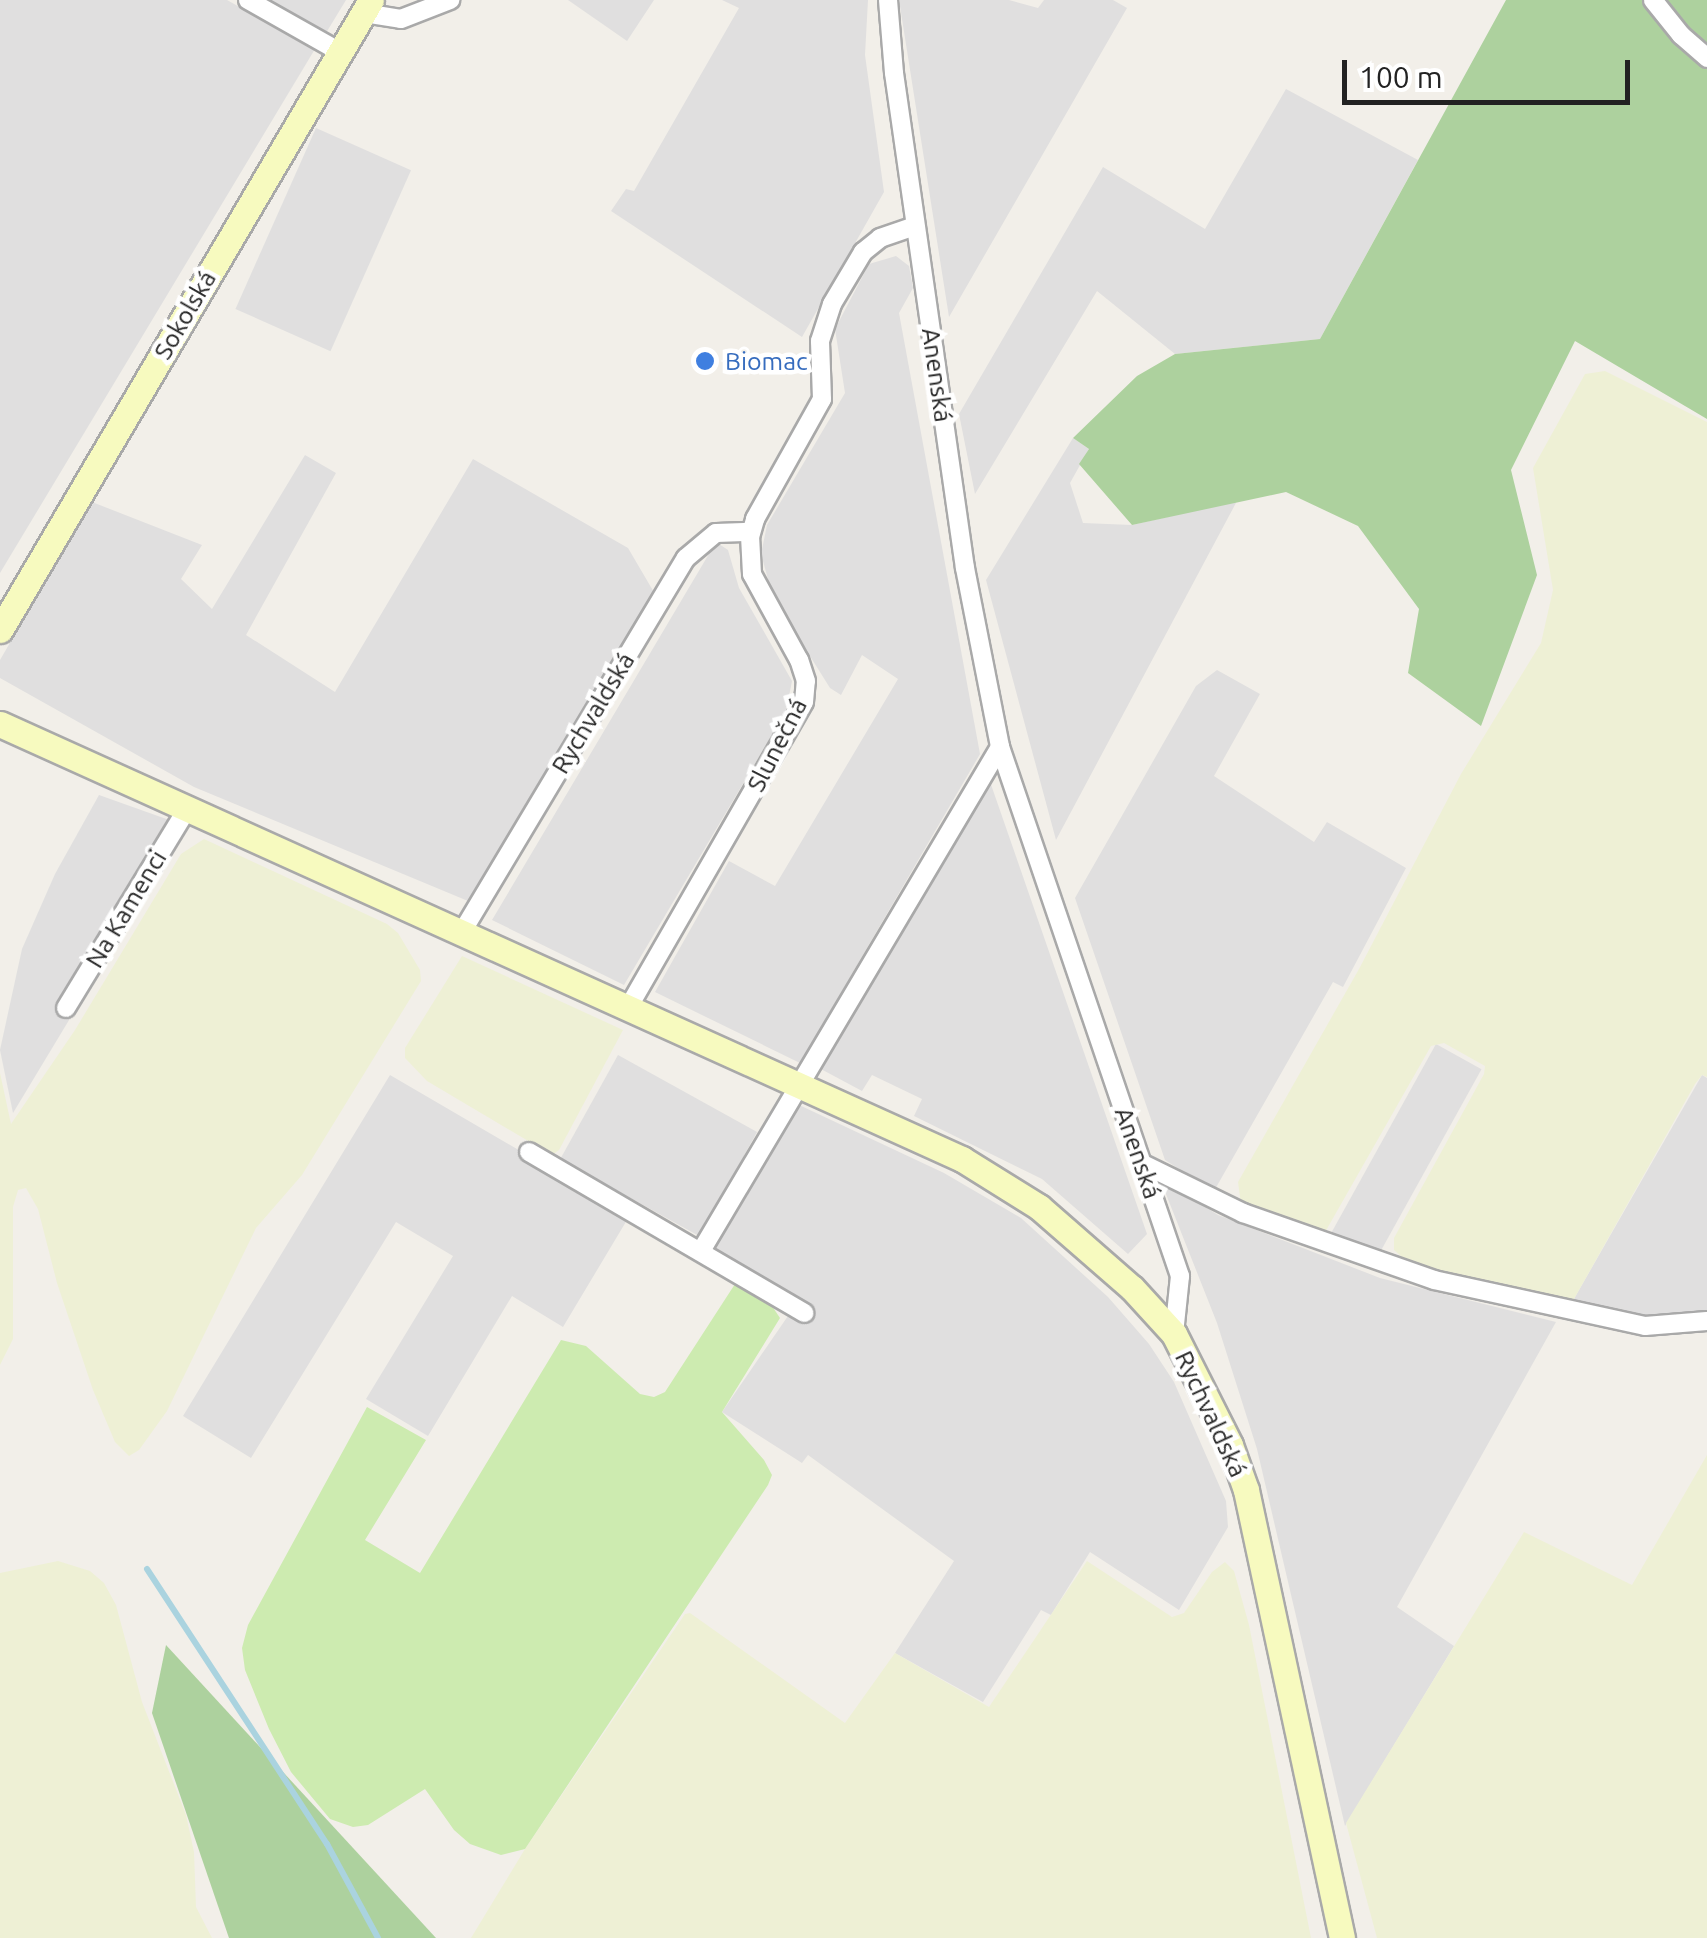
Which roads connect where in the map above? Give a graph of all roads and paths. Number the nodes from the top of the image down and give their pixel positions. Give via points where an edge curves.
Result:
1 (248, 0) edge
2 (450, 0) edge
3 (888, 0) edge
4 (1654, 0) edge
5 (367, 6) edge
6 (340, 52) junction
7 (1707, 58) edge
8 (916, 226) junction
9 (751, 532) junction
10 (0, 630) edge
11 (0, 724) edge
12 (1000, 747) junction
13 (187, 809) junction
14 (462, 932) junction
15 (66, 1008) dead end
16 (628, 1008) junction
17 (801, 1087) junction
18 (529, 1152) dead end
19 (1141, 1163) junction
20 (701, 1251) junction
21 (804, 1313) dead end
22 (1707, 1321) edge
23 (1174, 1334) junction
24 (1342, 1938) edge

1 - 6 street
2 - 5 street via 400,19
3 - 8 street, Anenská
4 - 7 street
5 - 6 street, Sokolská
6 - 10 street, Sokolská
8 - 9 street via 880,238 851,269 824,321 822,399
8 - 12 street, Anenská via 965,568
9 - 14 street, Rychvaldská via 716,534 686,558
9 - 16 street, Slunečná via 752,574 799,660 804,702
11 - 13 street, Rychvaldská
12 - 17 street
12 - 19 street, Anenská
13 - 14 street, Rychvaldská
13 - 15 street, Na Kamenci
14 - 16 street, Rychvaldská
16 - 17 street, Rychvaldská
17 - 20 street
17 - 23 street, Rychvaldská via 1012,1188 1066,1228
18 - 20 street
19 - 22 street via 1243,1214 1434,1280 1644,1326
19 - 23 street, Anenská via 1180,1276
20 - 21 street
23 - 24 street, Rychvaldská via 1246,1490

